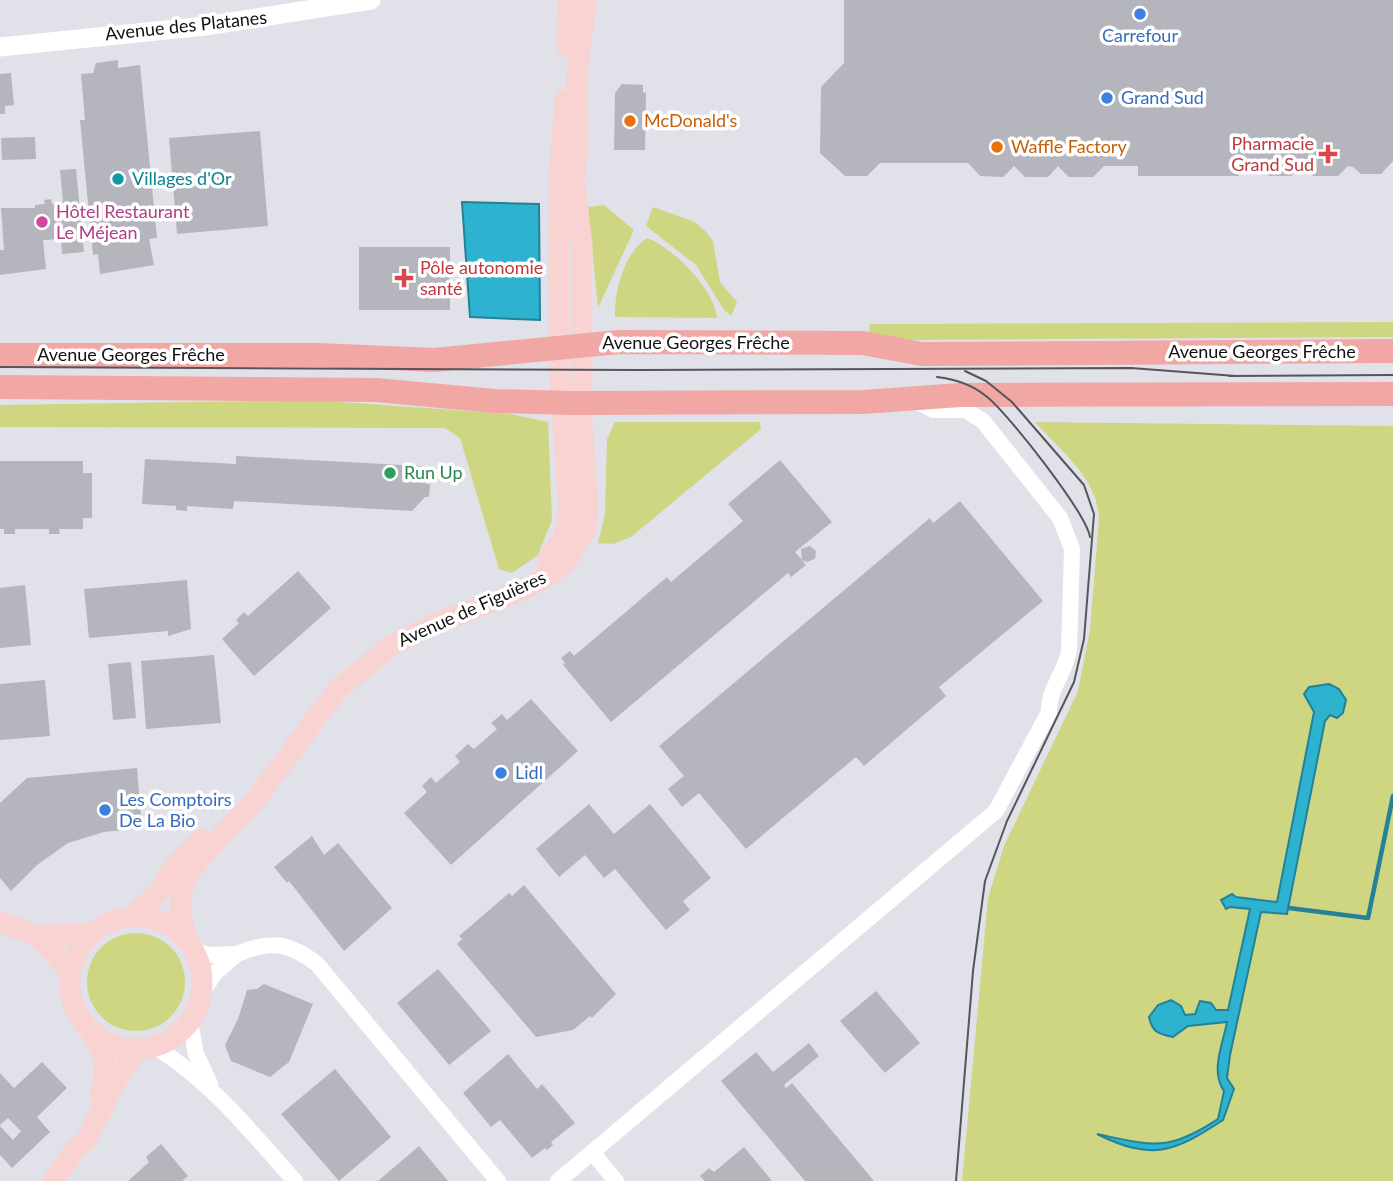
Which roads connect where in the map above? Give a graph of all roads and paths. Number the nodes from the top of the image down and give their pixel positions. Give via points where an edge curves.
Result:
1 (367, 0) edge
2 (568, 0) edge
3 (586, 0) edge
4 (0, 47) edge
5 (567, 180) junction
6 (571, 345) junction
7 (1393, 351) edge
8 (0, 355) edge
9 (0, 387) edge
10 (1393, 394) edge
11 (909, 398) junction
12 (571, 402) junction
13 (132, 917) junction
14 (0, 922) edge
15 (92, 934) junction
16 (35, 935) junction
17 (190, 945) junction
18 (237, 954) junction
19 (71, 976) junction
20 (201, 994) junction
21 (190, 1021) junction
22 (91, 1031) junction
23 (147, 1048) junction
24 (212, 1090) junction
25 (78, 1146) junction
26 (592, 1152) junction
27 (52, 1181) edge
28 (295, 1181) edge
29 (498, 1181) edge
30 (558, 1181) edge
31 (616, 1181) edge

1 - 4 street, Avenue des Platanes via 205,26
2 - 5 main road, Avenue de Figuières
3 - 5 main road, Avenue de Figuières via 578,75 578,146
5 - 6 main road, Avenue de Figuières
6 - 7 main road, Avenue Georges Frêche via 862,344 922,354
6 - 8 main road, Avenue Georges Frêche via 434,360 318,355
6 - 12 main road, Avenue de Figuières
9 - 12 main road, Avenue Georges Frêche via 376,390 494,401
10 - 11 main road, Avenue Georges Frêche
11 - 12 main road, Avenue Georges Frêche
11 - 26 street via 934,410 965,410 983,421 1069,535 1069,651 1049,712 996,811
12 - 13 main road, Avenue de Figuières via 569,516 563,539 550,558 521,577 424,614 355,658 309,704 256,780
12 - 17 main road, Avenue de Figuières via 588,523 565,562 526,589 392,645 338,689 253,803 183,883 180,910
13 - 15 main road
13 - 17 main road via 170,927
14 - 16 main road
15 - 16 main road
15 - 19 main road via 74,960
16 - 19 main road
17 - 18 street via 208,955
17 - 20 main road via 201,971
18 - 20 street via 215,973
18 - 29 street via 284,944 317,964
19 - 22 main road via 76,1010
20 - 21 main road
21 - 23 main road via 177,1034
21 - 24 street via 196,1054
22 - 23 main road via 107,1042
22 - 25 main road via 105,1054 105,1080 76,1139
23 - 24 street via 183,1064
23 - 25 main road via 121,1071 85,1142
24 - 28 street
25 - 27 main road
26 - 30 street
26 - 31 street

